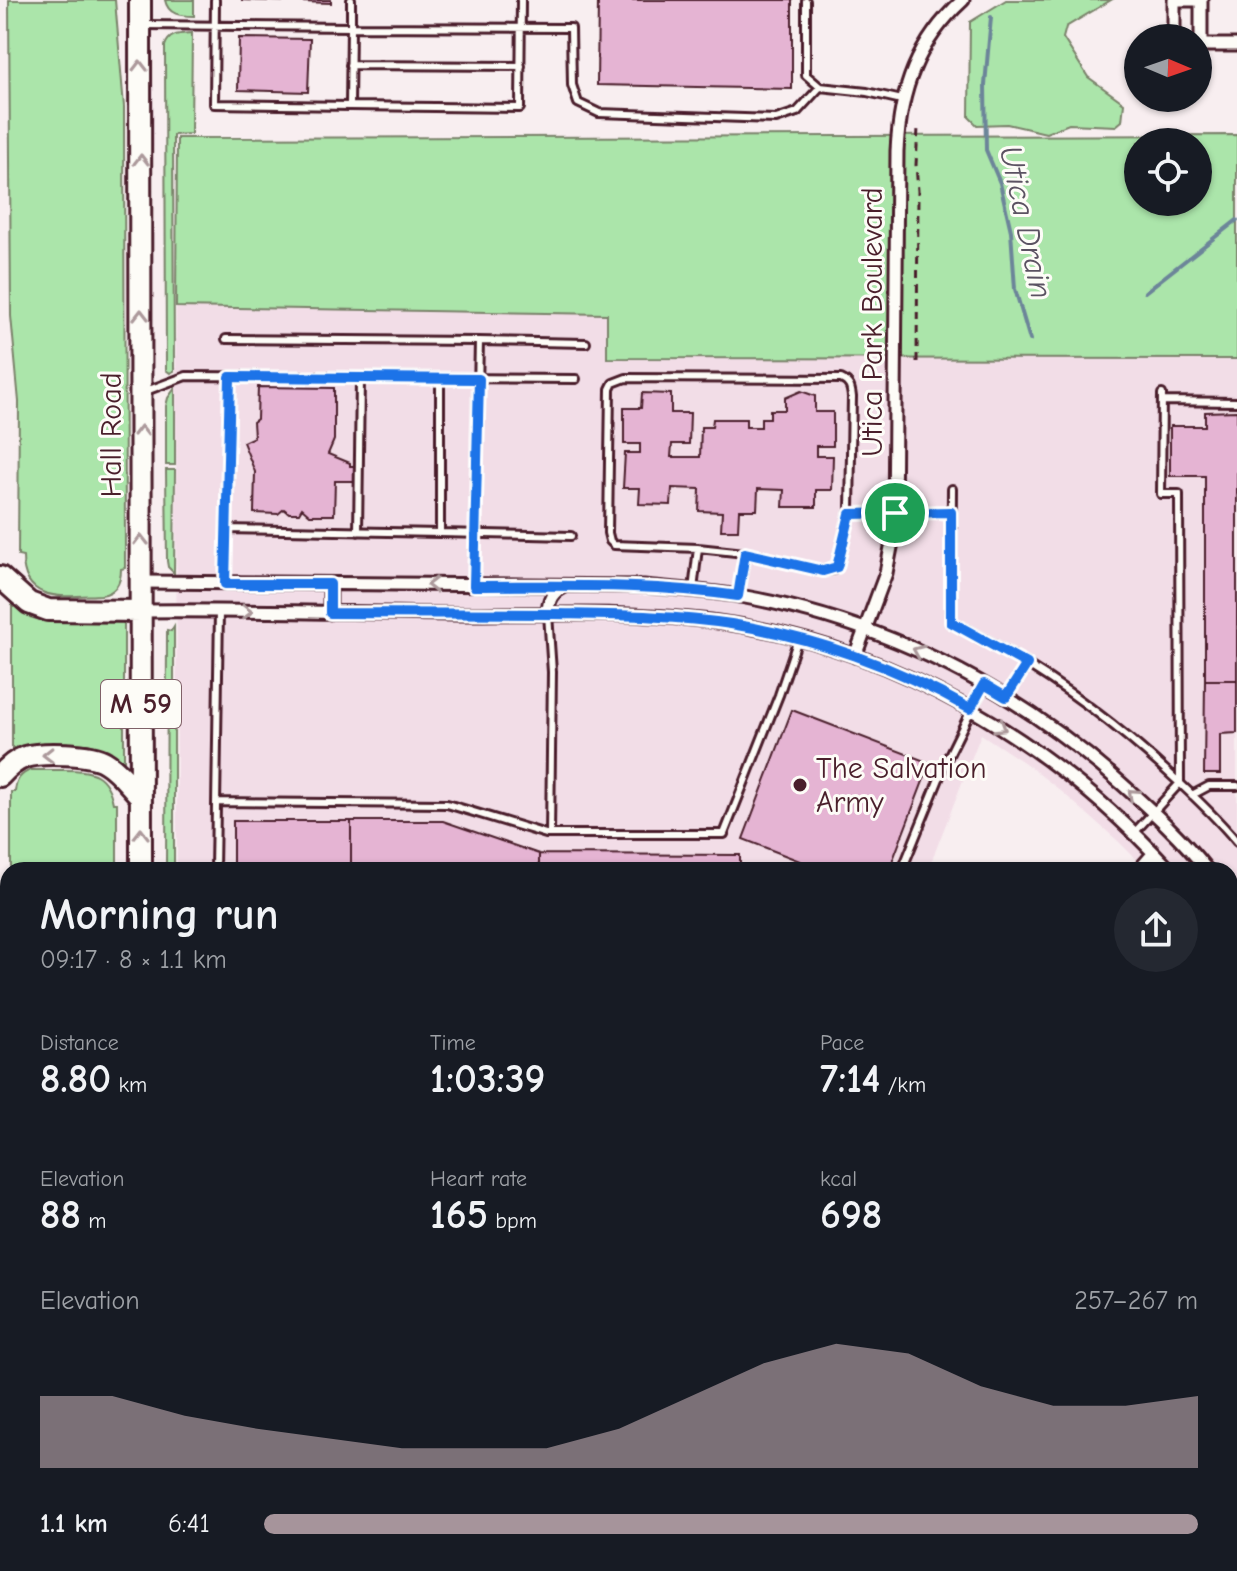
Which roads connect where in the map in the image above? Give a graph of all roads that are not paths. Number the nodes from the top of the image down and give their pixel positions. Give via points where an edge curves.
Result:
1 (140, 0) edge
2 (215, 0) edge
3 (351, 0) edge
4 (521, 0) edge
5 (963, 0) edge
6 (1174, 0) edge
7 (1181, 0) edge
8 (1201, 0) edge
9 (806, 1) edge
10 (1174, 24) edge
11 (1200, 24) edge
12 (140, 25) junction
13 (215, 27) junction
14 (351, 27) junction
15 (522, 28) junction
16 (1212, 45) edge
17 (1237, 45) edge
18 (350, 65) junction
19 (521, 66) junction
20 (820, 87) junction
21 (902, 100) junction
22 (350, 106) junction
23 (226, 339) dead end
24 (479, 341) junction
25 (586, 343) dead end
26 (230, 377) junction
27 (360, 379) junction
28 (440, 379) junction
29 (479, 379) junction
30 (576, 379) dead end
31 (141, 393) junction
32 (1237, 402) edge
33 (952, 489) dead end
34 (951, 512) junction
35 (895, 513) junction
36 (850, 514) junction
37 (226, 529) junction
38 (358, 532) junction
39 (440, 533) junction
40 (475, 533) junction
41 (571, 536) dead end
42 (698, 548) junction
43 (745, 553) junction
44 (0, 577) edge
45 (141, 582) junction
46 (225, 584) junction
47 (330, 584) junction
48 (474, 586) junction
49 (566, 586) junction
50 (693, 590) junction
51 (738, 596) junction
52 (141, 611) junction
53 (219, 611) junction
54 (330, 613) junction
55 (548, 614) junction
56 (866, 630) junction
57 (798, 638) junction
58 (855, 656) junction
59 (1027, 664) junction
60 (984, 684) junction
61 (1006, 697) junction
62 (970, 709) junction
63 (0, 776) edge
64 (1180, 783) junction
65 (1237, 786) edge
66 (1192, 795) junction
67 (141, 797) junction
68 (217, 802) junction
69 (1153, 812) junction
70 (1134, 833) junction
71 (550, 834) junction
72 (1237, 842) edge
73 (1154, 853) junction
74 (141, 862) edge
75 (215, 862) edge
76 (905, 862) edge
77 (1146, 862) edge
78 (1162, 862) edge
79 (1200, 862) edge

1 - 12 highway, Hall Road / M 59
2 - 13 lane
3 - 14 lane
4 - 15 lane
5 - 21 street, Utica Park Boulevard via 923,48
6 - 10 street
7 - 8 street
8 - 11 street
9 - 20 lane via 806,75
12 - 13 lane
31 -> 12 highway, Hall Road / M 59
13 - 14 lane
13 - 22 lane via 214,104
14 - 15 lane
14 - 18 lane
15 - 19 lane
15 - 20 lane via 571,28 572,85 578,103 599,113 776,119 797,112
16 - 17 street
18 - 19 lane
18 - 22 lane
19 - 22 lane via 520,108
20 - 21 lane
21 - 35 street, Utica Park Boulevard via 897,151
23 - 24 lane
24 - 25 lane
24 - 29 lane
26 - 27 lane
26 - 31 lane via 186,376
26 - 37 lane
27 - 28 lane
27 - 38 lane
28 - 29 lane
28 - 39 lane
29 - 30 lane
29 - 40 lane
45 -> 31 highway, Hall Road / M 59
32 - 64 lane via 1162,398 1161,494 1179,494
33 - 34 lane
34 - 35 lane
34 - 59 lane via 951,622
35 - 36 lane
35 - 56 street, Utica Park Boulevard via 889,561
36 - 42 lane via 852,397 847,381 619,379 610,389 610,541 620,546
36 - 43 lane via 833,570
37 - 38 lane
37 - 46 lane
38 - 39 lane
39 - 40 lane
40 - 41 lane
40 - 48 lane
42 - 43 lane
42 - 50 lane
43 - 51 lane
44 - 52 highway via 29,603 48,610
45 - 46 street
45 - 52 highway, Hall Road / M 59
46 - 47 street
48 -> 47 street
47 - 54 street
48 - 49 street
49 - 50 street
49 - 55 street via 553,594
50 - 51 street
51 - 56 street
52 - 53 street
52 - 67 highway, Hall Road / M 59
53 -> 54 street
53 - 68 lane
54 - 55 street
55 - 57 street via 678,617
55 - 71 lane
56 - 58 street, Utica Park Boulevard
60 -> 56 street
57 - 58 street
57 - 71 lane via 724,834
58 - 62 street
59 - 61 lane
59 - 64 lane via 1126,734
60 - 61 street
60 - 62 lane
69 -> 61 street via 1078,746
62 -> 70 street via 1048,759
62 - 76 lane
67 -> 63 highway via 103,760 84,755 32,756
64 - 66 lane
64 - 69 lane
65 - 66 lane via 1209,786
66 - 72 lane
74 -> 67 highway, Hall Road / M 59
68 - 71 lane via 447,804
68 - 75 lane
69 - 70 lane
69 - 79 street
70 - 73 street
73 - 77 street
73 - 78 street

